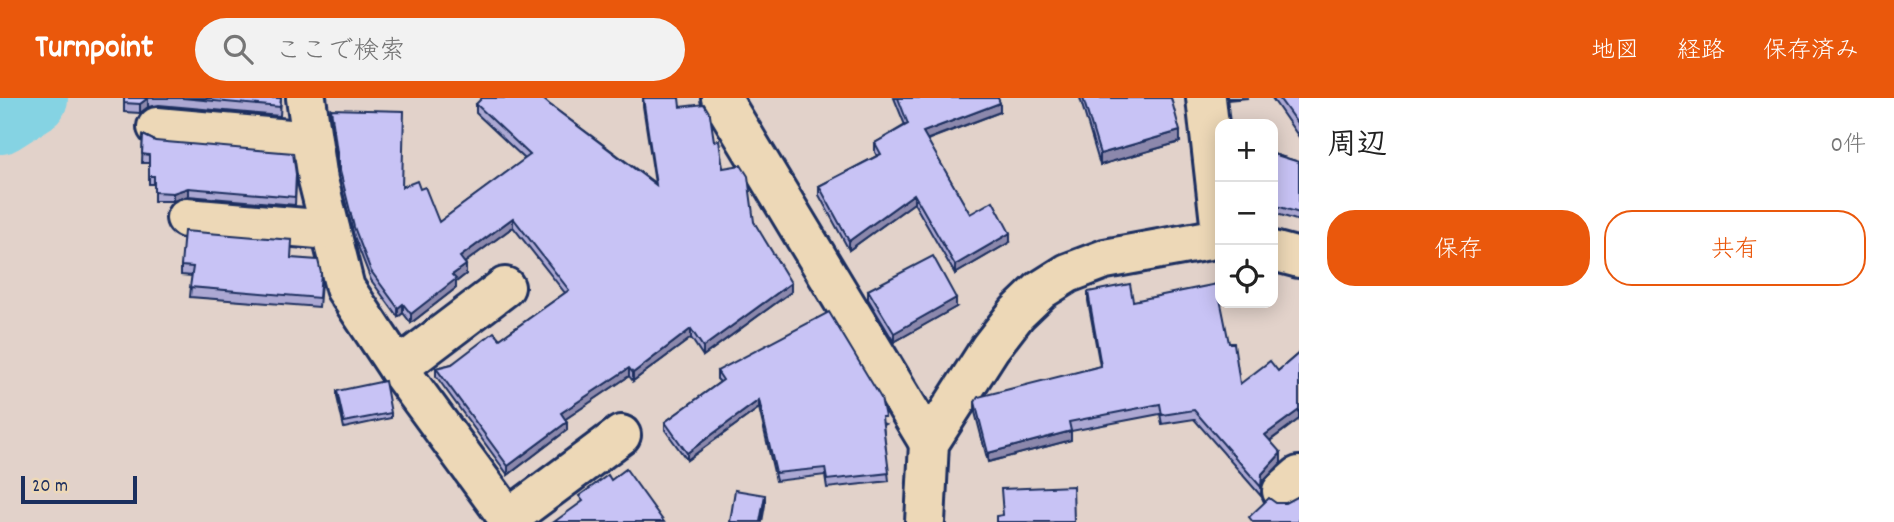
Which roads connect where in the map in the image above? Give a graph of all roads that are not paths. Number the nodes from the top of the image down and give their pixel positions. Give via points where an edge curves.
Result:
1 (306, 98) edge
2 (721, 98) edge
3 (1206, 98) edge
4 (157, 127) dead end
5 (312, 141) junction
6 (1215, 182) edge
7 (186, 218) dead end
8 (330, 230) junction
9 (1215, 239) edge
10 (1278, 252) edge
11 (1299, 258) edge
12 (505, 287) dead end
13 (398, 368) junction
14 (621, 435) dead end
15 (929, 443) junction
16 (510, 520) edge
17 (925, 522) edge

1 - 5 street
2 - 15 street
3 - 6 street
4 - 5 street
5 - 8 street
7 - 8 street
8 - 13 street via 345,288
9 - 15 street via 1105,259 1068,273 1041,290 990,348
10 - 11 street
12 - 13 street
13 - 16 street
14 - 16 street
15 - 17 street

